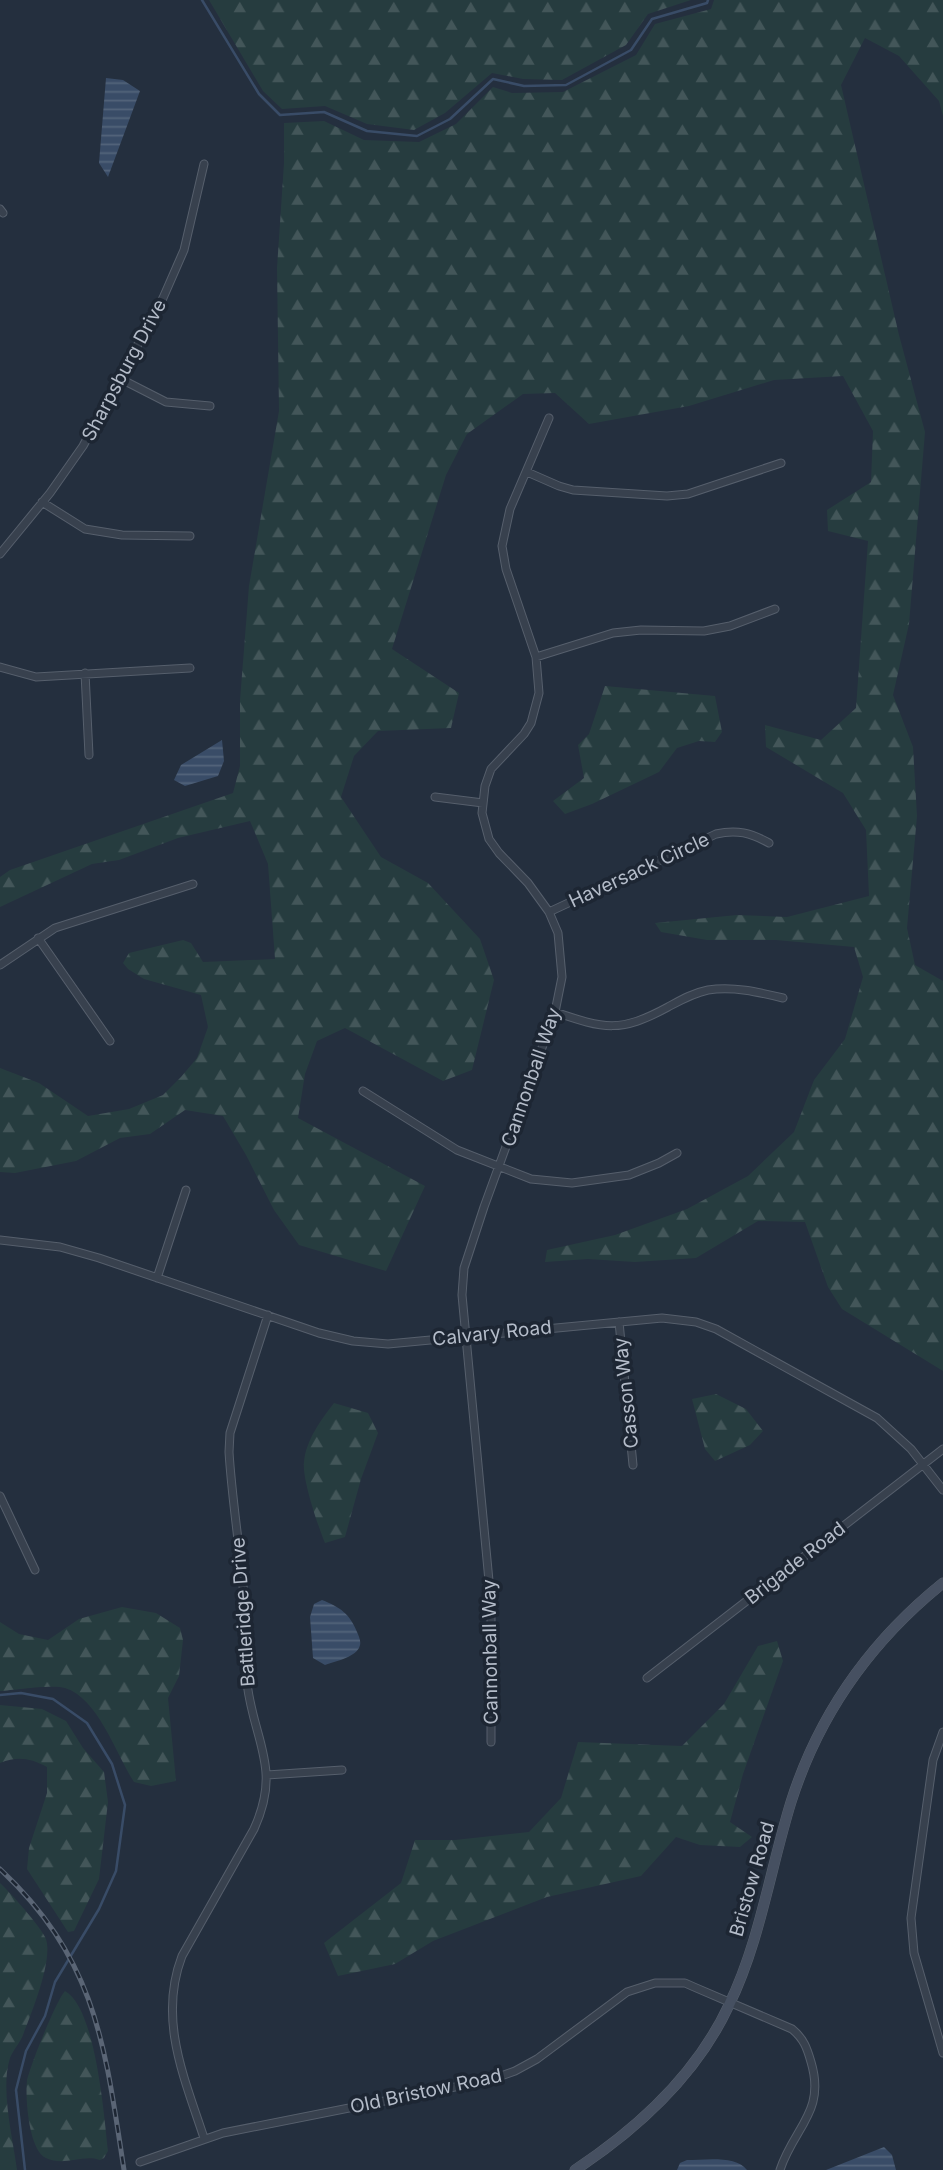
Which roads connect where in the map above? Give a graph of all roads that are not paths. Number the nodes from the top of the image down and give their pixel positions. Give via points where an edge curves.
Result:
1 (204, 164) dead end
2 (120, 378) junction
3 (210, 406) dead end
4 (549, 418) dead end
5 (781, 463) dead end
6 (527, 472) junction
7 (42, 502) junction
8 (190, 536) dead end
9 (0, 554) edge
10 (775, 608) dead end
11 (536, 657) junction
12 (0, 667) edge
13 (190, 668) dead end
14 (85, 673) junction
15 (89, 755) dead end
16 (435, 797) dead end
17 (483, 803) junction
18 (769, 843) dead end
19 (193, 884) dead end
20 (549, 912) junction
21 (38, 938) junction
22 (0, 965) edge
23 (783, 998) dead end
24 (555, 1012) junction
25 (110, 1041) dead end
26 (363, 1091) dead end
27 (677, 1153) dead end
28 (499, 1167) junction
29 (186, 1190) dead end
30 (0, 1240) edge
31 (157, 1278) junction
32 (268, 1315) junction
33 (619, 1322) junction
34 (465, 1336) junction
35 (943, 1449) edge
36 (633, 1465) dead end
37 (923, 1465) junction
38 (943, 1490) edge
39 (0, 1496) edge
40 (35, 1570) dead end
41 (943, 1583) edge
42 (647, 1678) dead end
43 (943, 1732) edge
44 (491, 1742) dead end
45 (342, 1770) dead end
46 (267, 1775) junction
47 (730, 2003) junction
48 (943, 2053) edge
49 (204, 2138) junction
50 (140, 2162) dead end
51 (575, 2170) edge
52 (780, 2170) edge

1 - 2 street, Sharpsburg Drive via 184,250
2 - 3 street via 166,402
2 - 7 street, Sharpsburg Drive via 83,446
4 - 6 street, Cannonball Way
5 - 6 street via 703,490 667,496 573,490
6 - 11 street, Cannonball Way via 510,509 502,546
7 - 8 street via 85,529
7 - 9 street, Sharpsburg Drive
10 - 11 street via 730,626 613,633
11 - 17 street, Cannonball Way via 539,693 531,723 491,769
12 - 14 street via 36,677
13 - 14 street
14 - 15 street
16 - 17 street
17 - 20 street, Cannonball Way via 489,839
18 - 20 street, Haversack Circle via 744,832 716,834
19 - 21 street via 80,919
20 - 24 street, Cannonball Way via 558,933 562,964
21 - 22 street
21 - 25 street
23 - 24 street via 737,989 708,990 620,1026 590,1024
24 - 28 street, Cannonball Way
26 - 28 street via 457,1150
27 - 28 street via 629,1175 572,1183 531,1179
28 - 34 street, Cannonball Way via 464,1268
29 - 31 street
30 - 31 street, Calvary Road via 60,1247
31 - 32 street, Calvary Road
32 - 34 street, Calvary Road via 319,1333 369,1343
32 - 46 street, Battleridge Drive via 230,1433 229,1452 244,1596 247,1685
33 - 34 street, Calvary Road
33 - 36 street, Casson Way
33 - 37 street, Calvary Road via 677,1319 716,1329 877,1418
34 - 44 street, Cannonball Way via 491,1602
35 - 37 street, Brigade Road
37 - 38 street, Calvary Road
37 - 42 street, Brigade Road
39 - 40 street
41 - 47 main road, Bristow Road via 907,1613 856,1671 806,1758 757,1931
43 - 48 street via 933,1760 911,1918 914,1953
45 - 46 street
46 - 49 street, Battleridge Drive via 262,1809 188,1942 172,1990 173,2034
47 - 49 street, Old Bristow Road via 685,1983 645,1985 627,1992 537,2059 490,2080
47 - 51 main road, Bristow Road via 670,2091 617,2140
47 - 52 street, Old Bristow Road via 792,2029 806,2045 816,2081 815,2098
49 - 50 street, Old Bristow Road

